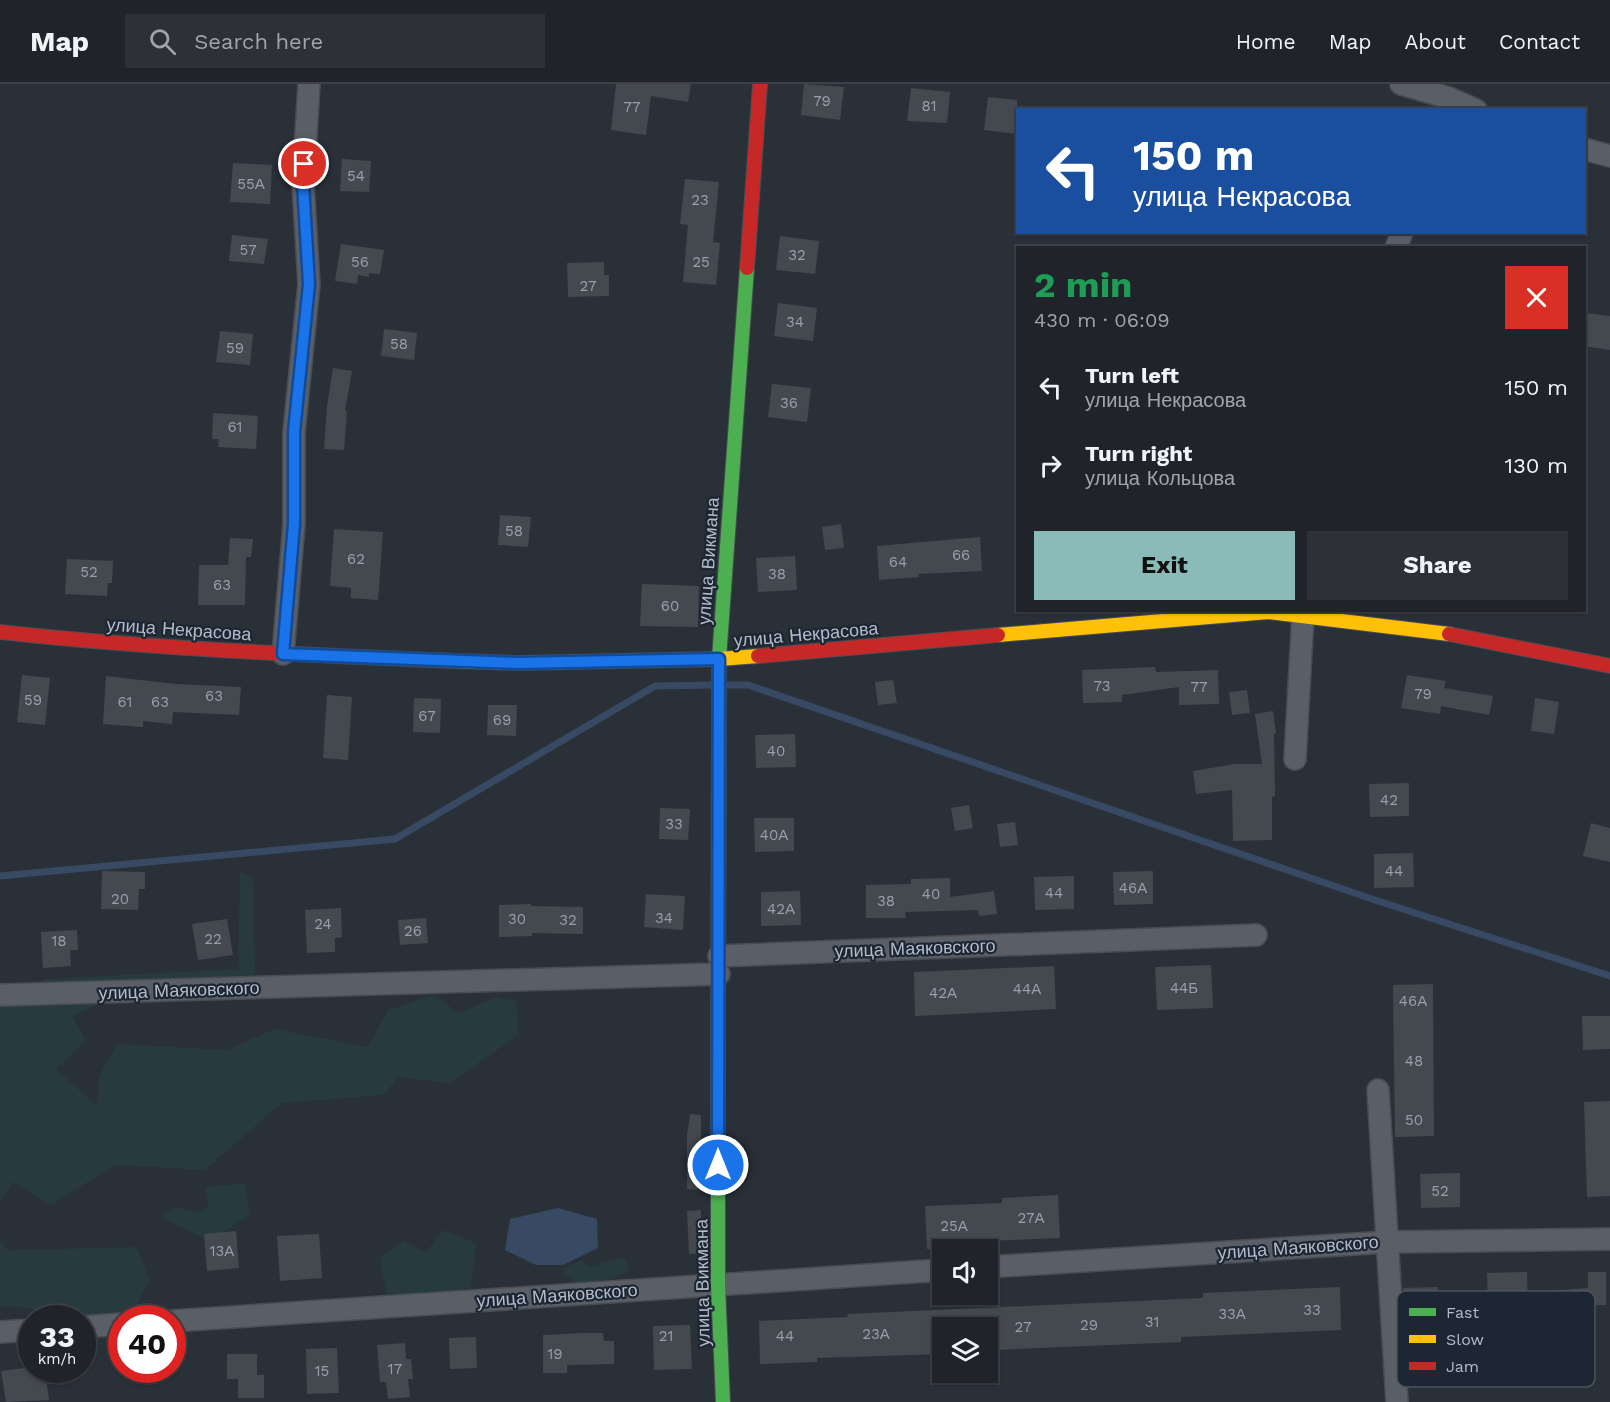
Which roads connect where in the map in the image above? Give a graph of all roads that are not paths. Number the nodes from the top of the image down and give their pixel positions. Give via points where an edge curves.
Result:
1 (309, 84) edge
2 (760, 84) edge
3 (1401, 84) edge
4 (1449, 97) edge
5 (1472, 108) edge
6 (1586, 150) edge
7 (1610, 156) edge
8 (1258, 612) edge
9 (1278, 612) edge
10 (1303, 615) junction
11 (0, 632) edge
12 (283, 654) junction
13 (719, 659) junction
14 (1610, 666) edge
15 (1295, 759) dead end
16 (1256, 935) dead end
17 (719, 965) junction
18 (0, 995) edge
19 (1378, 1090) dead end
20 (1610, 1239) edge
21 (1388, 1242) junction
22 (998, 1267) edge
23 (932, 1271) edge
24 (718, 1285) junction
25 (186, 1320) edge
26 (18, 1331) edge
27 (0, 1332) edge
28 (723, 1402) edge
29 (1397, 1402) edge

1 - 12 street via 303,184 309,284 294,432 294,524
2 - 13 street, улица Викмана
3 - 4 street
4 - 5 street
6 - 7 street
8 - 13 street, улица Некрасова
9 - 10 street, улица Некрасова
10 - 14 street, улица Некрасова via 1465,636
10 - 15 street
11 - 12 street, улица Некрасова
12 - 13 street, улица Некрасова via 518,663
13 - 17 street, улица Викмана
16 - 17 street, улица Маяковского
17 - 18 street, улица Маяковского
17 - 24 street, улица Викмана
19 - 21 street
20 - 21 street, улица Маяковского
21 - 22 street, улица Маяковского
21 - 29 street
23 - 24 street, улица Маяковского
24 - 25 street, улица Маяковского
24 - 28 street, улица Викмана
26 - 27 street

